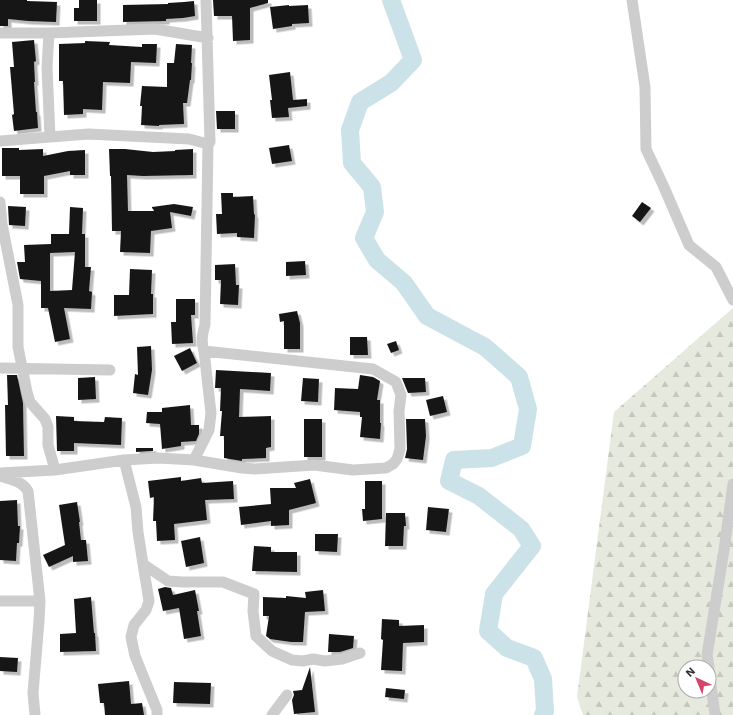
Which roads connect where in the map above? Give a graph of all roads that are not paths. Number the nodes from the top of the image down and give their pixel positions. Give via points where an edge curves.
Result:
1 (206, 0) edge
2 (632, 0) edge
3 (0, 34) edge
4 (49, 34) junction
5 (208, 38) junction
6 (50, 137) junction
7 (0, 141) edge
8 (208, 144) junction
9 (0, 202) edge
10 (5, 266) edge
11 (733, 300) edge
12 (204, 351) junction
13 (0, 368) edge
14 (23, 369) junction
15 (110, 370) dead end
16 (124, 460) junction
17 (194, 460) junction
18 (55, 470) junction
19 (0, 475) edge
20 (733, 484) edge
21 (143, 564) junction
22 (0, 601) edge
23 (40, 601) junction
24 (360, 653) dead end
25 (707, 659) edge
26 (287, 695) dead end
27 (713, 699) edge
28 (35, 715) edge
29 (157, 715) edge
30 (272, 715) edge
31 (715, 715) edge

1 - 5 street
2 - 11 street via 645,87 646,149 689,245 716,267
3 - 4 street
4 - 5 street via 155,29
4 - 6 street via 47,67
5 - 8 street
6 - 7 street
6 - 8 street via 88,134 189,138
8 - 12 street via 202,334
9 - 10 street
10 - 14 street via 18,305 18,346
12 - 17 street via 211,413 209,430
12 - 17 street via 373,370 396,382 401,395 400,449 397,459 386,468 353,470 314,465 255,469
13 - 14 street
14 - 15 street
14 - 18 street via 30,402 48,427 48,445
16 - 17 street
16 - 18 street
16 - 21 street via 136,507
18 - 19 street
19 - 23 street via 25,485 28,491
20 - 25 street
21 - 24 street via 168,581 223,582 254,594 256,636 272,651 292,660 342,659
21 - 29 street via 149,601 146,610 134,625 130,637
22 - 23 street
23 - 28 street via 33,693
26 - 30 street
27 - 31 street

